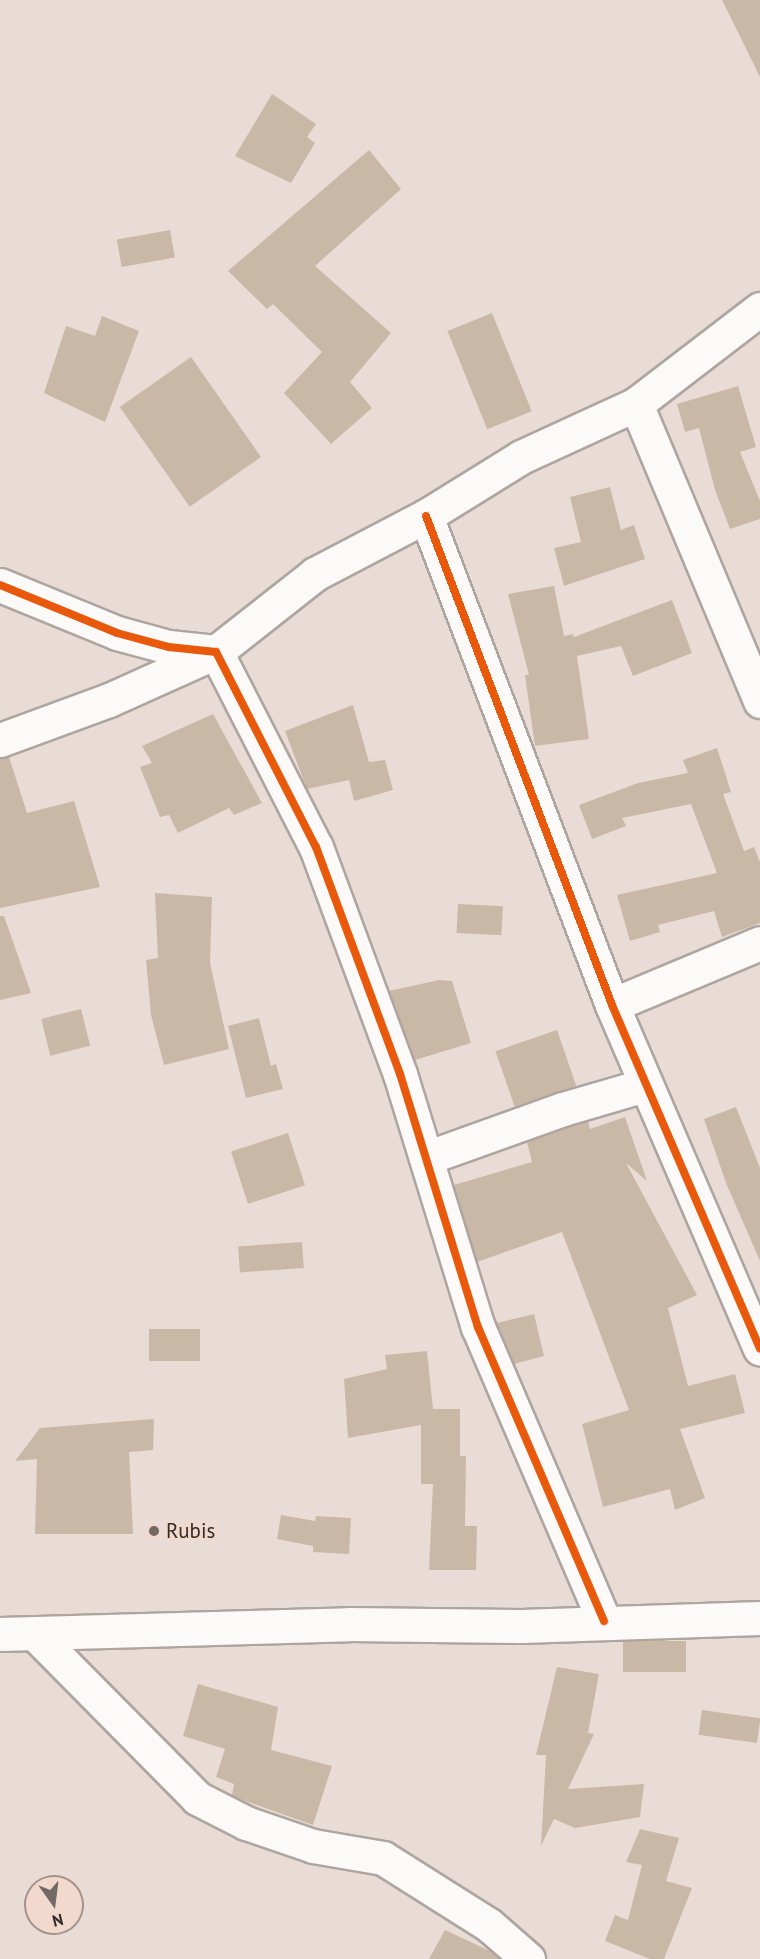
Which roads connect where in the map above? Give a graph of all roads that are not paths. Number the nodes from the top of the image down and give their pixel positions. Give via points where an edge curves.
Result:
1 (760, 309) edge
2 (636, 404) junction
3 (426, 516) junction
4 (0, 585) edge
5 (216, 651) junction
6 (760, 701) edge
7 (0, 740) edge
8 (760, 943) edge
9 (612, 1005) junction
10 (645, 1085) junction
11 (426, 1158) junction
12 (760, 1348) edge
13 (760, 1618) edge
14 (604, 1621) junction
15 (34, 1633) junction
16 (0, 1634) edge
17 (528, 1959) edge

1 - 2 street
2 - 3 street via 521,457
2 - 6 street
3 - 5 street via 315,574
3 - 9 street
4 - 5 street via 117,633 169,647
5 - 7 street via 110,700
5 - 11 street via 316,847 400,1074
8 - 9 street
9 - 10 street
10 - 11 street via 563,1109
10 - 12 street
11 - 14 street via 494,1370
13 - 14 street
14 - 15 street via 521,1626 349,1624
15 - 16 street
15 - 17 street via 197,1798 246,1823 313,1846 383,1858 489,1925

